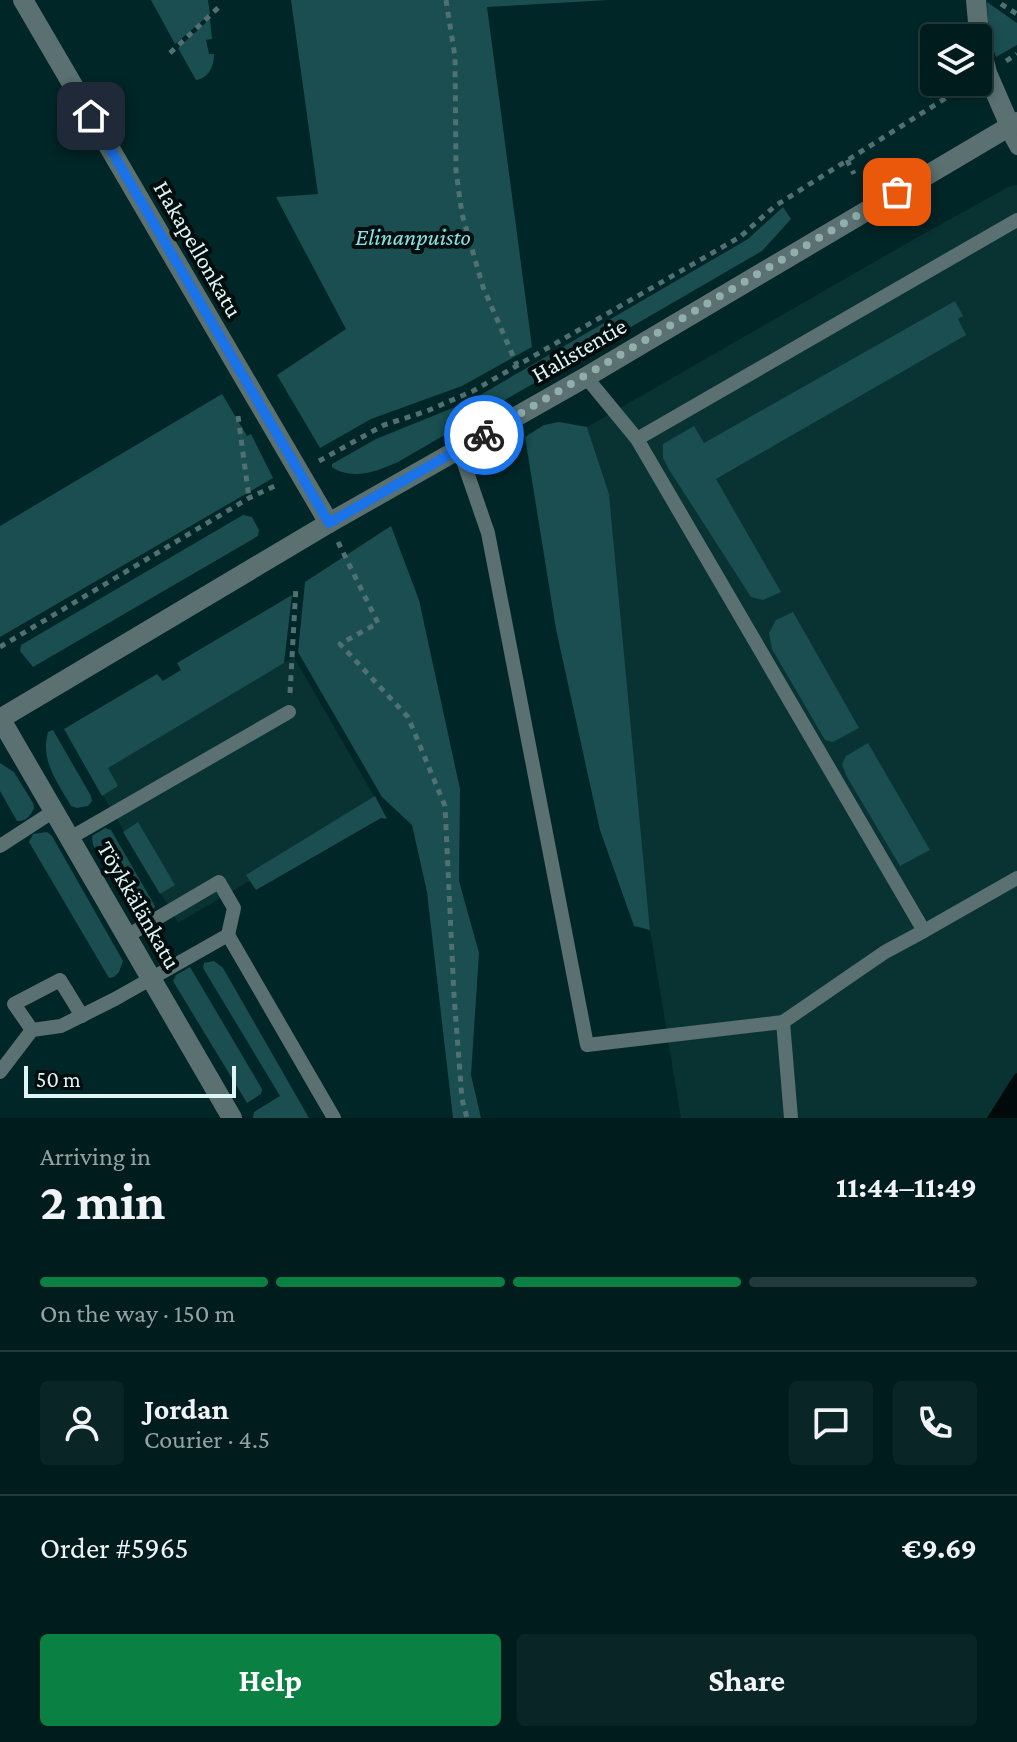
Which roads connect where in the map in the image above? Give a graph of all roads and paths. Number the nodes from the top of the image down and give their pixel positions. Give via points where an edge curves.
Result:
1 (23, 0) edge
2 (446, 0) edge
3 (976, 0) edge
4 (995, 0) edge
5 (219, 7) dead end
6 (1017, 14) edge
7 (170, 53) dead end
8 (946, 96) edge
9 (1011, 125) edge
10 (1017, 148) edge
11 (847, 160) junction
12 (854, 174) dead end
13 (1017, 220) edge
14 (517, 365) junction
15 (586, 377) junction
16 (238, 409) dead end
17 (637, 439) junction
18 (459, 449) junction
19 (298, 473) junction
20 (249, 498) junction
21 (329, 523) junction
22 (296, 586) dead end
23 (0, 647) edge
24 (289, 712) joint
25 (0, 719) edge
26 (54, 811) junction
27 (70, 838) junction
28 (0, 846) edge
29 (1017, 878) edge
30 (924, 931) junction
31 (228, 935) junction
32 (127, 936) junction
33 (151, 979) junction
34 (82, 1016) junction
35 (783, 1022) junction
36 (32, 1030) junction
37 (0, 1072) edge
38 (232, 1118) edge
39 (334, 1118) edge
40 (467, 1118) edge
41 (791, 1118) edge

1 - 19 street, Hakapellonkatu
2 - 14 path via 455,57 456,171 462,214 483,287
3 - 9 street via 983,61
4 - 6 path
5 - 7 path
8 - 11 path
9 - 10 lane
9 - 15 street, Halistentie
11 - 12 path
11 - 14 path via 775,206 740,237
13 - 17 lane
14 - 19 path via 454,400 366,434
15 - 17 lane
15 - 18 street, Halistentie
16 - 20 path
17 - 30 lane
18 - 21 street, Halistentie
18 - 35 lane via 488,533 587,1045
19 - 20 path
19 - 21 street, Hakapellonkatu
20 - 23 path
21 - 25 street, Halistentie
21 - 40 path via 378,623 340,644 408,717 445,806 456,1026
22 - 24 path
24 - 27 lane
25 - 26 street, Töykkälänkatu
26 - 27 street, Töykkälänkatu
26 - 28 lane
27 - 32 street, Töykkälänkatu
29 - 30 lane
30 - 35 lane
31 - 32 lane via 234,908 219,882
31 - 33 lane
31 - 39 lane
32 - 33 street, Töykkälänkatu
33 - 34 lane
33 - 38 street, Töykkälänkatu
34 - 36 lane
34 - 36 lane via 60,980 14,1004
35 - 41 lane
36 - 37 lane

